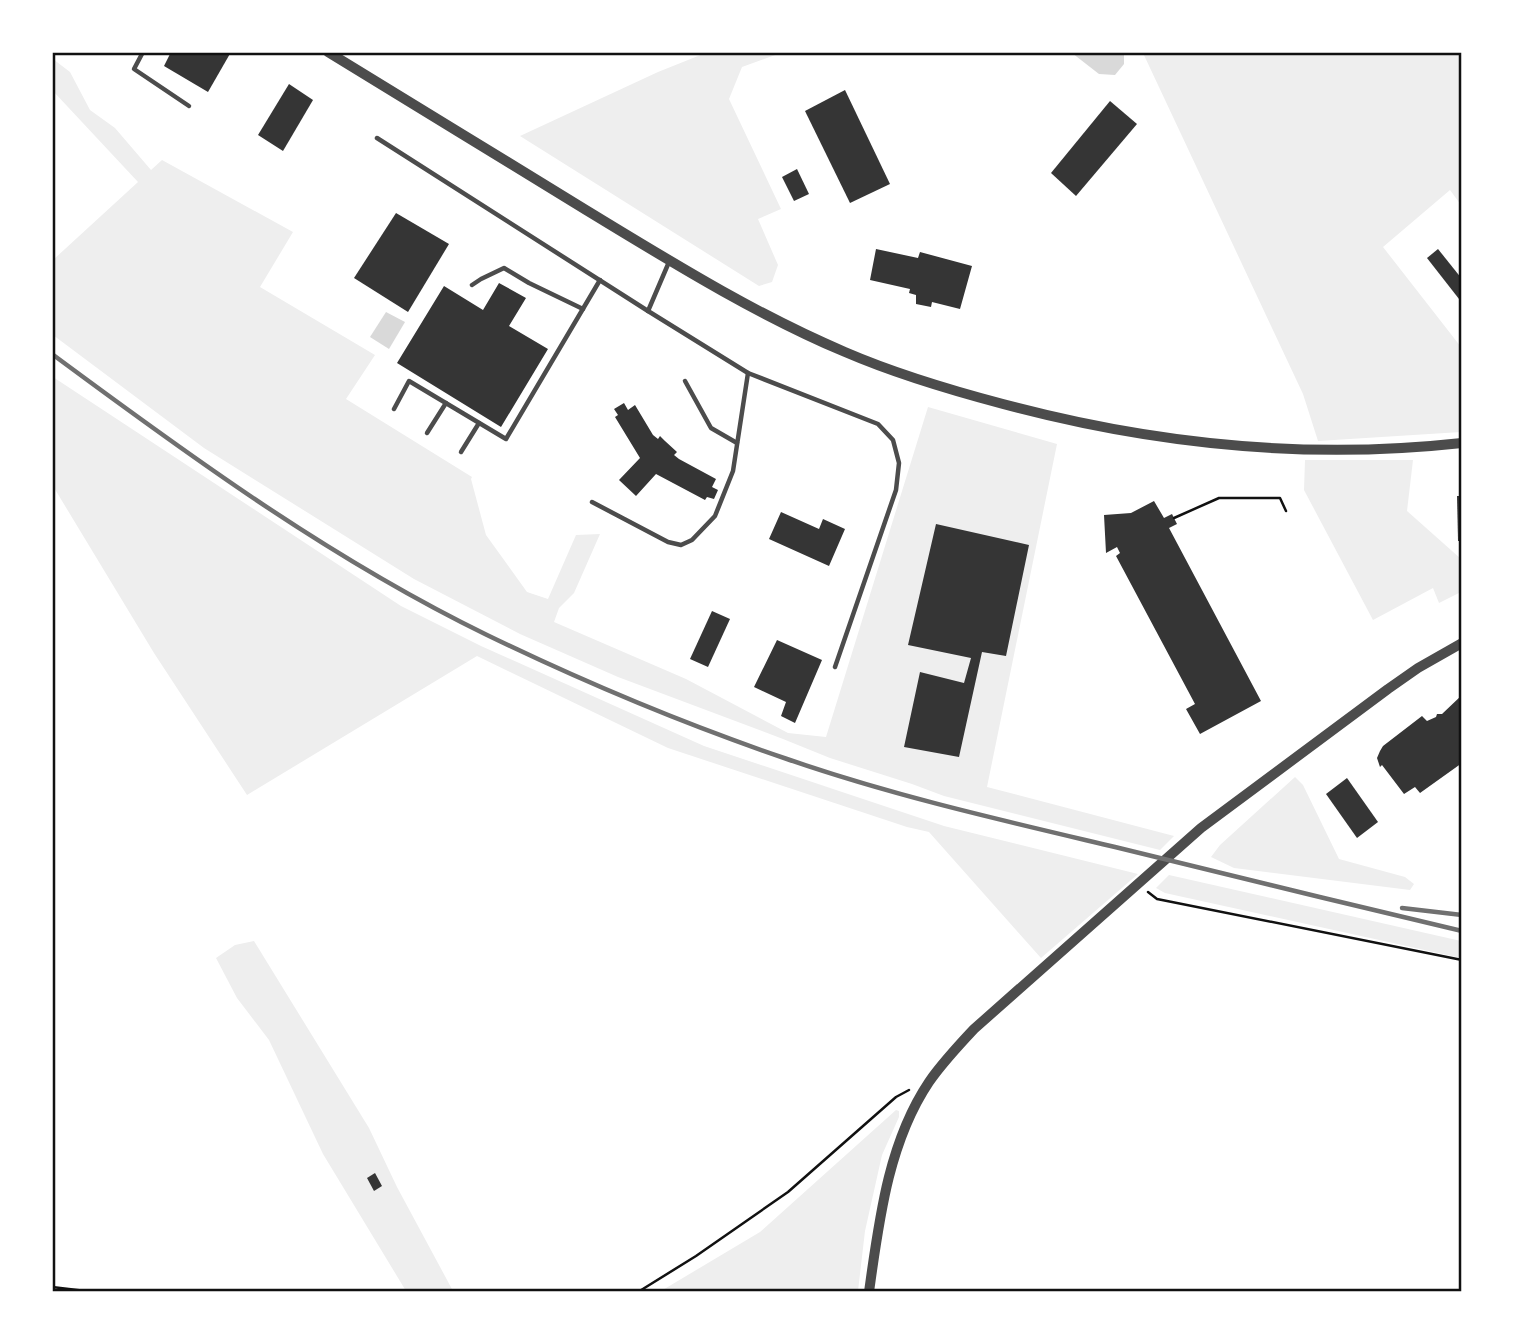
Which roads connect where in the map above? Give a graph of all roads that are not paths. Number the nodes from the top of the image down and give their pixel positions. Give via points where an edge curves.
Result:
1 (143, 52) edge
2 (328, 52) edge
3 (189, 106) dead end
4 (377, 138) dead end
5 (670, 261) junction
6 (600, 280) junction
7 (472, 285) dead end
8 (583, 309) junction
9 (648, 311) junction
10 (748, 373) junction
11 (685, 382) dead end
12 (446, 403) junction
13 (394, 410) dead end
14 (479, 423) junction
15 (428, 433) dead end
16 (737, 443) junction
17 (1461, 443) edge
18 (461, 452) dead end
19 (592, 502) dead end
20 (1461, 643) edge
21 (835, 667) dead end
22 (869, 1292) edge

1 - 3 lane via 134,69
2 - 5 street
4 - 6 lane
5 - 9 lane
5 - 17 street via 845,352 926,383 1039,414 1144,435 1273,448 1347,450
6 - 8 lane
6 - 9 lane
7 - 8 lane via 504,268
8 - 14 lane via 506,439
9 - 10 lane
10 - 16 lane
10 - 21 lane via 878,424 893,440 899,463 896,490
11 - 16 lane via 710,428
12 - 13 lane via 409,381
12 - 14 lane
12 - 15 lane
14 - 18 lane
16 - 19 lane via 733,471 715,516 681,545
20 - 22 street via 1388,689 1201,828 947,1058 911,1112 896,1152

